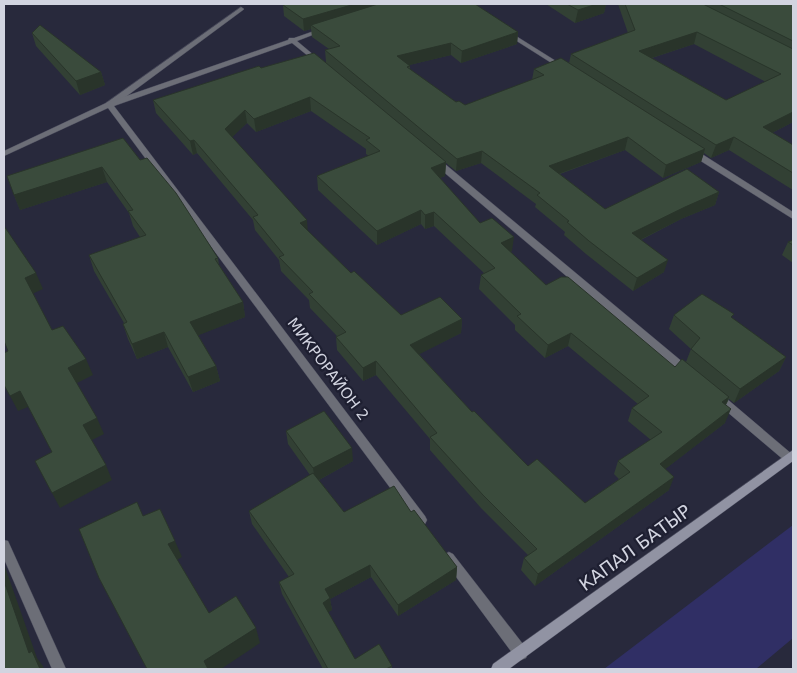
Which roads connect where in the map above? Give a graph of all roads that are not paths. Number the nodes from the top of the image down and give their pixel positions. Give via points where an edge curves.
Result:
1 (240, 9) dead end
2 (496, 25) edge
3 (329, 27) edge
4 (292, 39) junction
5 (329, 71) edge
6 (570, 73) edge
7 (109, 106) junction
8 (686, 147) edge
9 (427, 153) edge
10 (4, 154) edge
11 (793, 216) edge
12 (691, 376) edge
13 (706, 388) edge
14 (791, 457) edge
15 (425, 526) edge
16 (4, 546) edge
17 (443, 550) edge
18 (521, 653) junction
19 (59, 669) edge
20 (498, 669) edge

1 - 7 street
2 - 6 street
3 - 4 street
4 - 5 street
4 - 7 street
7 - 10 street
7 - 15 street, МИКРОРАЙОН 2
8 - 11 street
9 - 12 street
13 - 14 street
14 - 18 main road, КАПАЛ БАТЫР
16 - 19 street
17 - 18 street
18 - 20 main road, КАПАЛ БАТЫР

